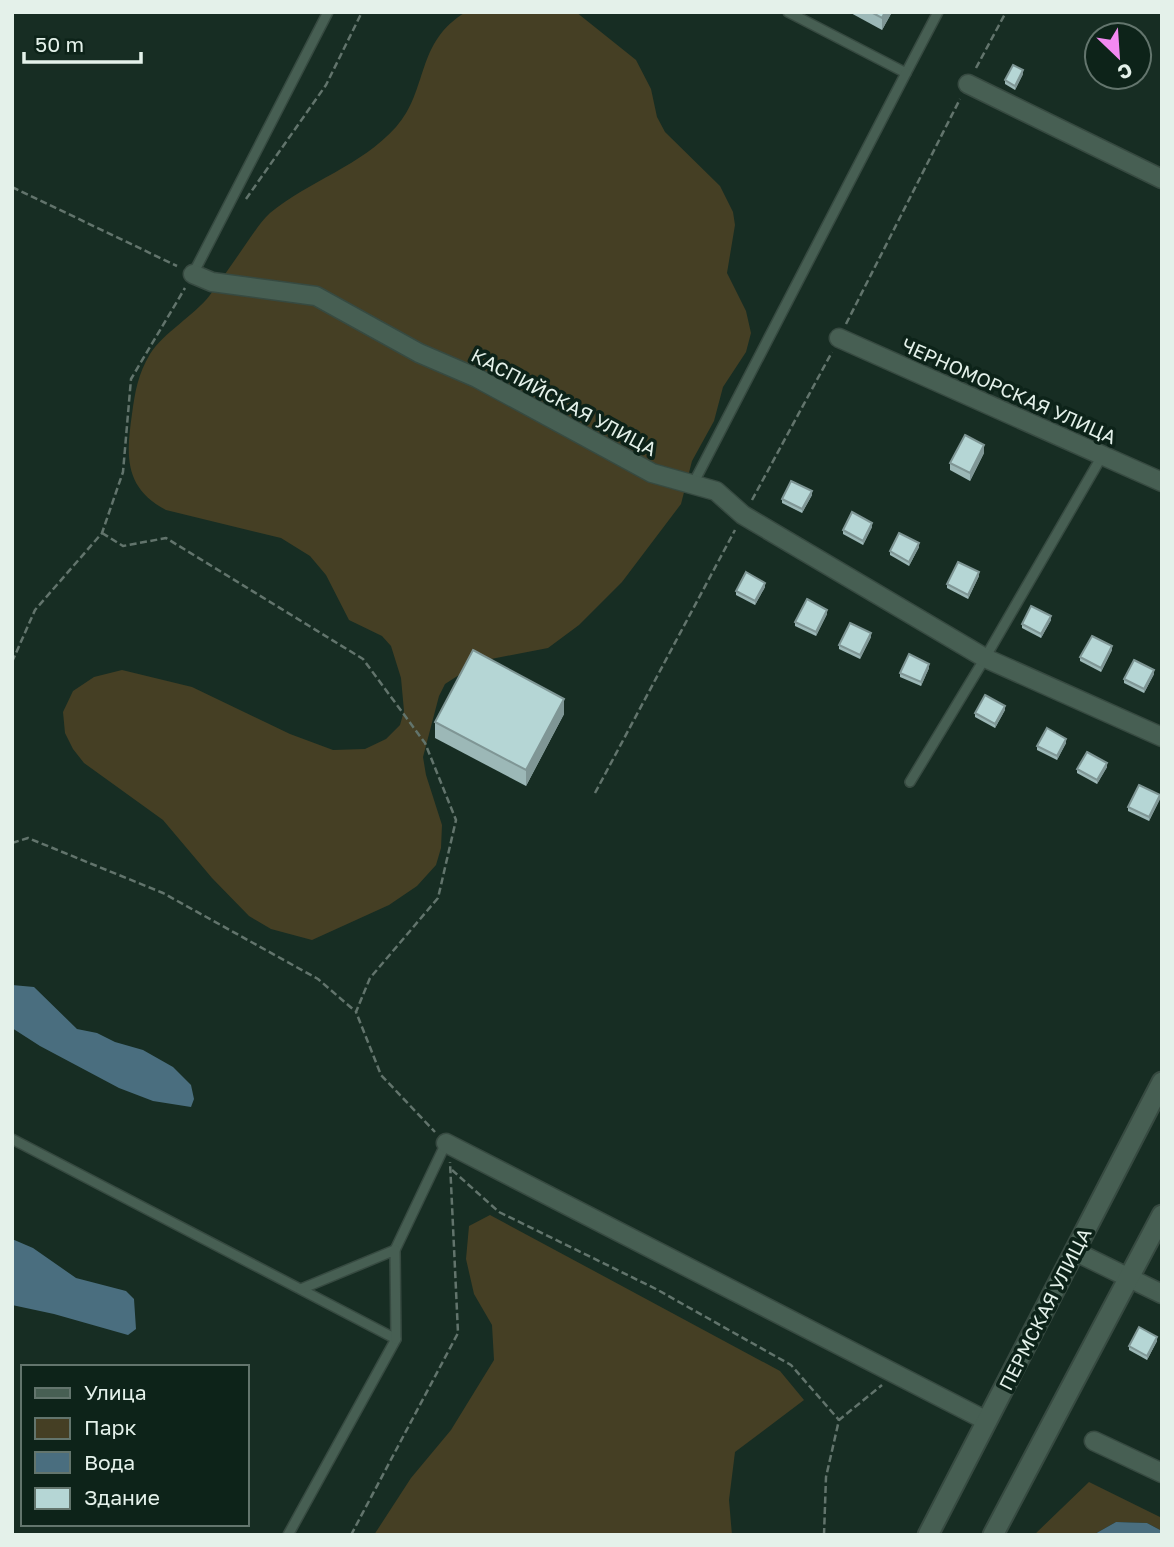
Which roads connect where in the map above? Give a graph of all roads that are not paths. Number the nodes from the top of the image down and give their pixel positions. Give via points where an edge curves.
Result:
1 (328, 12) edge
2 (788, 12) edge
3 (939, 12) edge
4 (906, 73) junction
5 (968, 84) road end
6 (1162, 178) edge
7 (193, 274) joint
8 (839, 338) road end
9 (1102, 456) junction
10 (1162, 482) edge
11 (693, 485) junction
12 (985, 657) junction
13 (1162, 737) edge
14 (910, 782) dead end
15 (1162, 1082) edge
16 (12, 1139) edge
17 (446, 1143) joint
18 (1162, 1216) edge
19 (395, 1250) junction
20 (1074, 1251) junction
21 (1129, 1278) junction
22 (301, 1289) junction
23 (1162, 1294) edge
24 (396, 1339) junction
25 (987, 1421) junction
26 (1094, 1441) dead end
27 (1162, 1473) edge
28 (288, 1535) edge
29 (928, 1535) edge
30 (993, 1535) edge

1 - 7 lane
2 - 4 lane
3 - 4 lane
4 - 11 lane
5 - 6 street
7 - 11 street, КАСПИЙСКАЯ УЛИЦА via 212,282 316,296 652,473
8 - 9 street, ЧЕРНОМОРСКАЯ УЛИЦА
9 - 10 street, ЧЕРНОМОРСКАЯ УЛИЦА
9 - 12 lane
11 - 12 street, КАСПИЙСКАЯ УЛИЦА via 716,491 743,515
12 - 13 street, КАСПИЙСКАЯ УЛИЦА
12 - 14 lane
15 - 20 street, ПЕРМСКАЯ УЛИЦА
16 - 22 lane
17 - 19 lane
17 - 25 street
18 - 21 street
19 - 22 lane
19 - 24 lane
20 - 21 street
20 - 25 street, ПЕРМСКАЯ УЛИЦА
21 - 23 street
21 - 30 street
22 - 24 lane
24 - 28 lane
25 - 29 street, ПЕРМСКАЯ УЛИЦА
26 - 27 street

